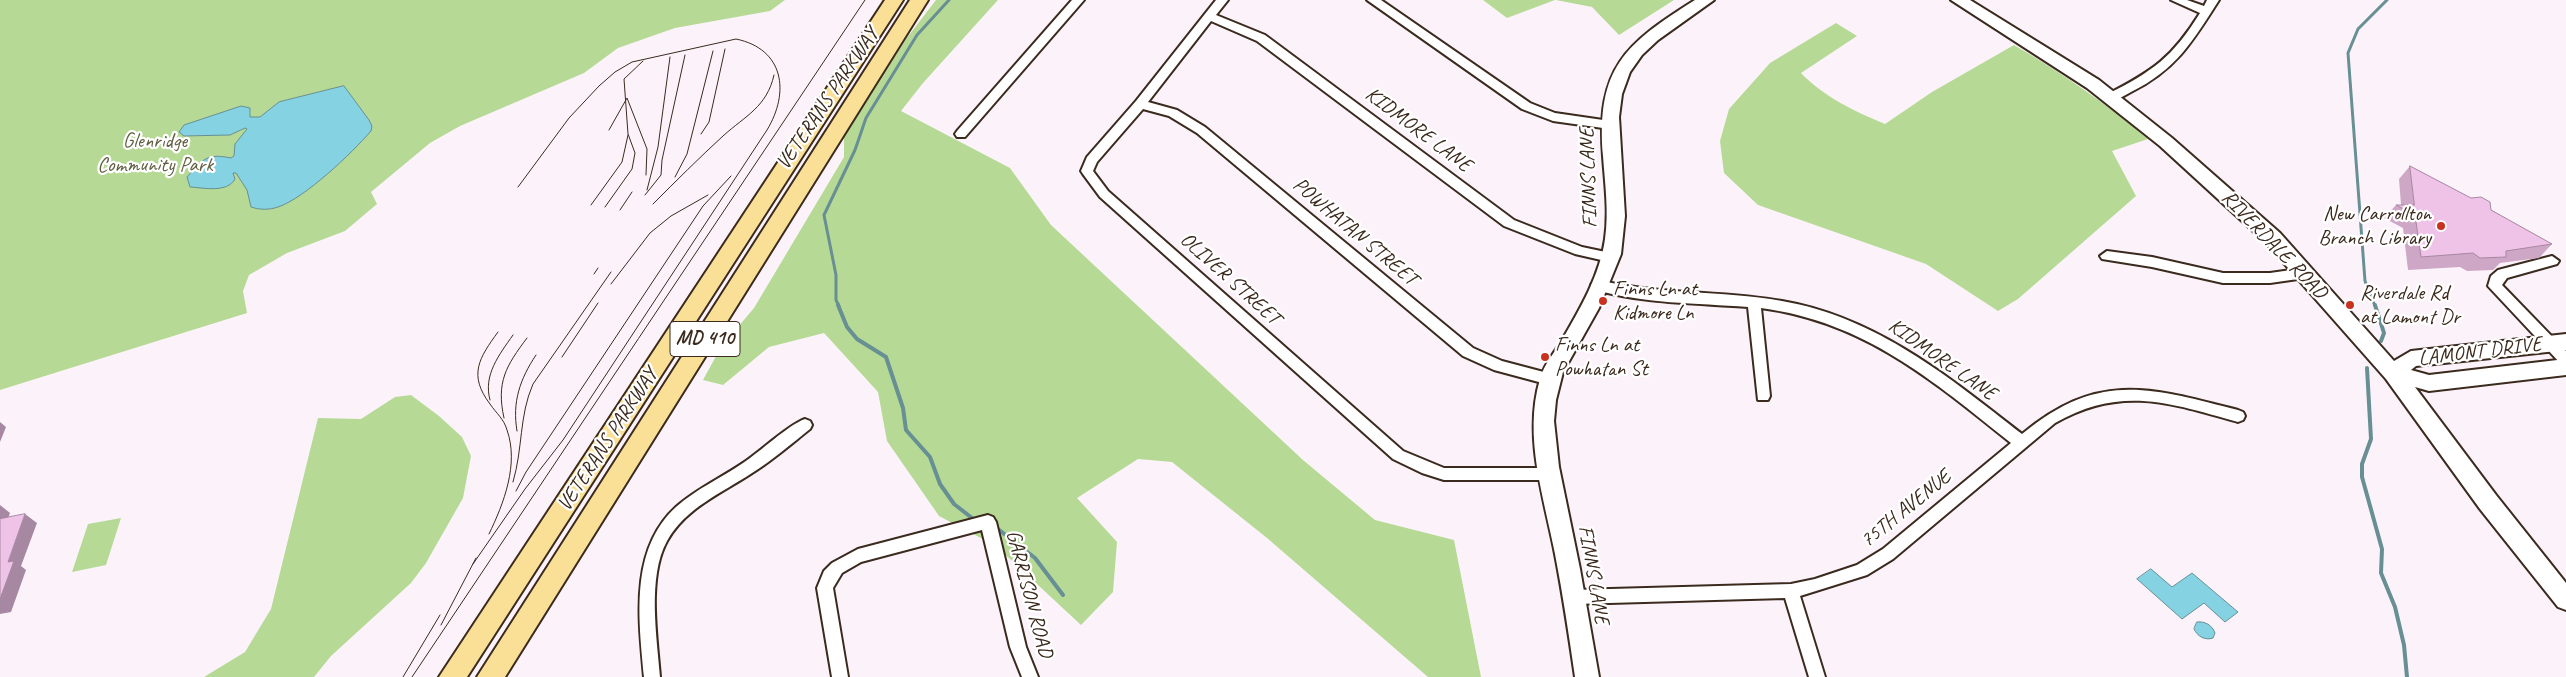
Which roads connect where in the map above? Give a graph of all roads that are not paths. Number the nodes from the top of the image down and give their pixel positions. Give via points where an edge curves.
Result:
1 (894, 0) edge
2 (919, 0) edge
3 (1078, 0) edge
4 (1222, 0) edge
5 (1373, 0) edge
6 (1706, 0) edge
7 (1959, 0) edge
8 (2177, 0) edge
9 (2213, 0) edge
10 (2206, 11) junction
11 (1211, 17) junction
12 (2110, 98) junction
13 (1140, 104) junction
14 (1610, 124) junction
15 (961, 134) dead end
16 (2107, 256) dead end
17 (1610, 257) junction
18 (2552, 261) dead end
19 (2305, 272) junction
20 (1598, 285) junction
21 (1754, 303) junction
22 (2558, 342) edge
23 (2566, 360) edge
24 (2566, 367) edge
25 (2393, 373) junction
26 (1550, 379) junction
27 (1763, 396) dead end
28 (2238, 416) dead end
29 (805, 425) dead end
30 (2021, 442) junction
31 (1550, 474) junction
32 (1791, 591) junction
33 (1574, 597) junction
34 (2566, 600) edge
35 (452, 677) edge
36 (490, 677) edge
37 (652, 677) edge
38 (840, 677) edge
39 (1030, 677) edge
40 (1587, 677) edge
41 (1817, 677) edge

1 - 35 main road, VETERANS PARKWAY / MD 410
2 - 36 main road, VETERANS PARKWAY / MD 410
3 - 15 street
4 - 11 street, OLIVER STREET
5 - 14 street via 1526,106 1553,117
6 - 14 street, FINNS LANE via 1661,30 1630,57 1614,88
7 - 12 street, RIVERDALE ROAD via 2059,61
8 - 10 street
9 - 10 street
10 - 12 street via 2168,63
11 - 13 street, OLIVER STREET
11 - 17 street, KIDMORE LANE via 1250,32 1292,60 1503,220 1580,251
12 - 19 street, RIVERDALE ROAD via 2212,182
13 - 26 street, POWHATAN STREET via 1173,113 1201,130 1468,352 1499,366
13 - 31 street, OLIVER STREET via 1087,166 1090,178 1104,194 1398,455 1444,474
14 - 17 street, FINNS LANE via 1617,213
16 - 19 street via 2223,278 2270,278
17 - 20 street, FINNS LANE
18 - 22 street via 2502,274 2495,283 2498,292
19 - 25 street, RIVERDALE ROAD
20 - 21 street, KIDMORE LANE via 1648,297 1714,298
20 - 26 street, FINNS LANE
21 - 27 street
21 - 30 street, KIDMORE LANE via 1822,315 1875,336 1927,369
22 - 23 street
22 - 25 street, LAMONT DRIVE via 2411,359
24 - 25 street, LAMONT DRIVE via 2429,383
25 - 34 street, RIVERDALE ROAD via 2488,502
26 - 31 street, FINNS LANE via 1544,434
28 - 30 street, 75TH AVENUE via 2171,398 2112,395 2087,400 2063,410
29 - 37 street via 759,461 679,513 659,541 649,582
30 - 32 street, 75TH AVENUE via 1888,554 1862,570
31 - 33 street, FINNS LANE
32 - 33 street, 75TH AVENUE
32 - 41 street
33 - 40 street, FINNS LANE
38 - 39 street, GARRISON ROAD via 825,588 828,576 842,563 858,556 988,522 1018,647

